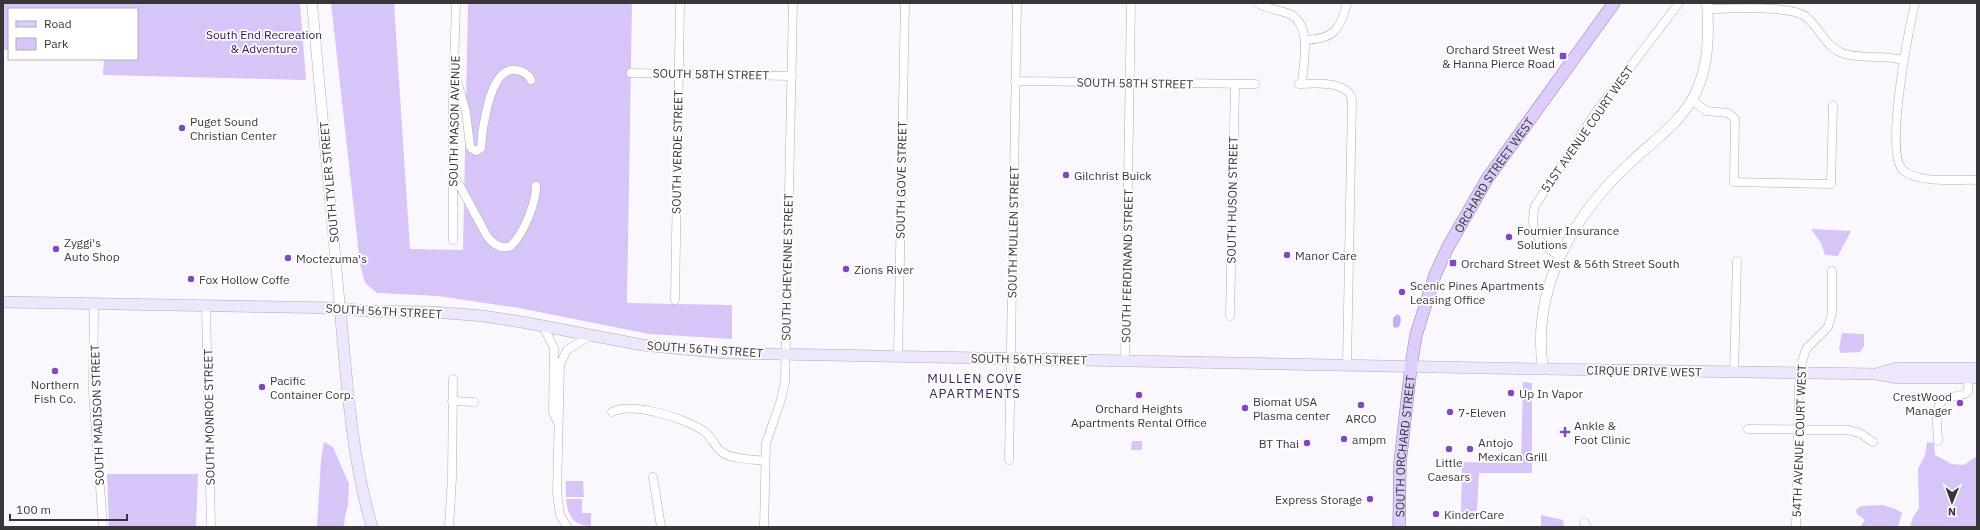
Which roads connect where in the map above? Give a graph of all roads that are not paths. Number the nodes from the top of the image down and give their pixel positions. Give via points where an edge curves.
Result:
1 (312, 3) edge
2 (456, 3) edge
3 (680, 3) edge
4 (793, 3) edge
5 (905, 3) edge
6 (1017, 3) edge
7 (1131, 3) edge
8 (1257, 3) edge
9 (1346, 3) edge
10 (1614, 3) edge
11 (1679, 3) edge
12 (1915, 3) edge
13 (1707, 6) edge
14 (1305, 40) junction
15 (1902, 60) junction
16 (455, 73) junction
17 (631, 73) dead end
18 (678, 74) junction
19 (792, 76) junction
20 (531, 80) dead end
21 (1015, 81) junction
22 (1130, 82) junction
23 (1255, 84) dead end
24 (1235, 85) junction
25 (1692, 100) junction
26 (1833, 105) dead end
27 (454, 174) junction
28 (1977, 180) edge
29 (536, 186) dead end
30 (453, 240) dead end
31 (1560, 256) junction
32 (1737, 261) dead end
33 (1832, 270) dead end
34 (675, 300) dead end
35 (3, 302) edge
36 (94, 304) junction
37 (206, 306) junction
38 (340, 308) junction
39 (1230, 316) dead end
40 (543, 326) junction
41 (591, 335) junction
42 (786, 355) junction
43 (898, 357) junction
44 (1010, 359) junction
45 (1125, 361) junction
46 (1347, 364) junction
47 (1411, 366) junction
48 (1543, 369) junction
49 (1734, 372) junction
50 (1800, 373) junction
51 (1972, 373) edge
52 (453, 379) dead end
53 (452, 401) junction
54 (474, 402) dead end
55 (612, 412) dead end
56 (557, 421) junction
57 (1748, 429) dead end
58 (1798, 429) junction
59 (1938, 441) dead end
60 (1873, 442) dead end
61 (1009, 460) dead end
62 (765, 461) junction
63 (653, 477) dead end
64 (104, 527) edge
65 (211, 527) edge
66 (372, 527) edge
67 (449, 527) edge
68 (567, 527) edge
69 (661, 527) edge
70 (764, 527) edge
71 (1398, 527) edge
72 (1796, 527) edge

1 - 38 street, SOUTH TYLER STREET
2 - 16 street, SOUTH MASON AVENUE
3 - 18 street, SOUTH VERDE STREET
4 - 19 street, SOUTH CHEYENNE STREET
5 - 43 street, SOUTH GOVE STREET
6 - 21 street, SOUTH MULLEN STREET
7 - 22 street, SOUTH FERDINAND STREET
8 - 14 street via 1295,18 1302,26
9 - 14 street via 1338,27 1333,33 1324,38
10 - 47 main road, ORCHARD STREET WEST via 1487,179 1468,211 1434,279 1416,335
11 - 31 street, 51ST AVENUE COURT WEST via 1596,112 1535,206 1532,224 1536,235 1547,248
12 - 15 street
13 - 15 street via 1796,13 1811,21 1840,53
13 - 25 street via 1706,65
14 - 46 street via 1301,84 1342,88 1350,94 1353,106
15 - 28 street via 1896,149 1898,164 1902,170 1915,177
16 - 20 street via 465,107 470,146 476,151 481,148 484,123 499,77 506,71 515,70 527,73
16 - 27 street, SOUTH MASON AVENUE
17 - 18 street, SOUTH 58TH STREET
18 - 19 street, SOUTH 58TH STREET
18 - 34 street, SOUTH VERDE STREET
19 - 42 street, SOUTH CHEYENNE STREET
21 - 22 street, SOUTH 58TH STREET
21 - 44 street, SOUTH MULLEN STREET
22 - 24 street, SOUTH 58TH STREET
22 - 45 street, SOUTH FERDINAND STREET
23 - 24 street, SOUTH 58TH STREET
24 - 39 street, SOUTH HUSON STREET
25 - 26 street via 1706,111 1728,113 1734,117 1734,182 1831,184
25 - 31 street via 1678,118 1597,196 1575,227
27 - 29 street via 487,236 501,247 511,246 519,235 533,205
27 - 30 street, SOUTH MASON AVENUE
31 - 48 street via 1543,320 1540,349
32 - 49 street
33 - 50 street, 54TH AVENUE COURT WEST via 1832,312 1828,327 1803,355
35 - 36 main road, SOUTH 56TH STREET
36 - 37 main road, SOUTH 56TH STREET
36 - 64 street, SOUTH MADISON STREET via 93,392
37 - 38 main road, SOUTH 56TH STREET
37 - 65 street, SOUTH MONROE STREET
38 - 40 main road, SOUTH 56TH STREET via 475,316
38 - 66 main road, SOUTH TYLER STREET via 355,447
40 - 41 main road, SOUTH 56TH STREET
40 - 56 street via 554,348 554,412
41 - 42 main road, SOUTH 56TH STREET via 684,350
41 - 56 street via 571,347 562,358
42 - 43 main road, SOUTH 56TH STREET
42 - 62 street, SOUTH CHEYENNE STREET via 785,382 767,438
43 - 44 main road, SOUTH 56TH STREET
44 - 45 main road, SOUTH 56TH STREET
44 - 61 street, SOUTH MULLEN STREET
45 - 46 main road, SOUTH 56TH STREET
46 - 47 main road, SOUTH 56TH STREET
47 - 48 main road, CIRQUE DRIVE WEST
47 - 71 main road, SOUTH ORCHARD STREET via 1400,463
48 - 49 main road, CIRQUE DRIVE WEST
49 - 50 main road, CIRQUE DRIVE WEST
50 - 51 main road, CIRQUE DRIVE WEST via 1877,374 1898,378
50 - 58 street, 54TH AVENUE COURT WEST
51 - 59 street via 1968,392 1960,397 1946,398 1939,405
52 - 53 street
53 - 54 street
53 - 67 street
55 - 62 street via 623,410 662,413 705,432 725,454
56 - 68 street via 557,493 560,515
57 - 58 street
58 - 60 street via 1854,431
58 - 72 street, 54TH AVENUE COURT WEST
62 - 70 street, SOUTH CHEYENNE STREET
63 - 69 street

